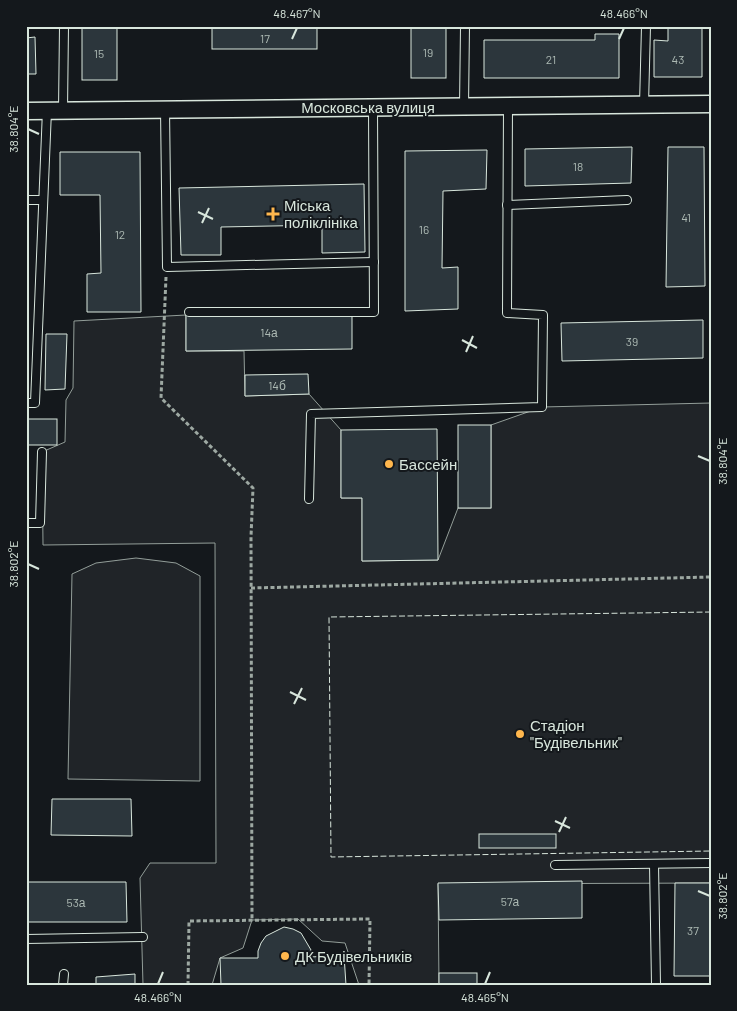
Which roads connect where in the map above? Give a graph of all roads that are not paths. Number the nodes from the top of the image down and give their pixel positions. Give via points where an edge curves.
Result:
1 (64, 26) edge
2 (465, 26) edge
3 (646, 26) edge
4 (711, 104) edge
5 (644, 105) junction
6 (508, 106) junction
7 (373, 107) junction
8 (464, 107) junction
9 (165, 109) junction
10 (55, 110) junction
11 (26, 111) edge
12 (26, 200) edge
13 (43, 200) junction
14 (627, 200) dead end
15 (507, 204) junction
16 (374, 262) junction
17 (189, 312) dead end
18 (26, 403) edge
19 (42, 452) dead end
20 (309, 499) dead end
21 (26, 524) edge
22 (711, 863) edge
23 (654, 864) junction
24 (555, 865) dead end
25 (143, 937) dead end
26 (26, 939) edge
27 (64, 974) dead end
28 (63, 985) edge
29 (656, 985) edge

1 - 10 lane
2 - 8 lane
3 - 5 lane
4 - 5 street, Московська вулиця
5 - 6 street, Московська вулиця
6 - 8 street, Московська вулиця
6 - 15 lane
7 - 8 street, Московська вулиця
7 - 9 street, Московська вулиця
7 - 16 lane
9 - 10 street, Московська вулиця
9 - 16 lane via 167,267
10 - 11 street, Московська вулиця
10 - 13 lane
12 - 13 lane
13 - 18 lane via 35,403
14 - 15 lane
15 - 20 lane via 506,313 542,315 542,407 310,414
16 - 17 lane via 374,312
19 - 21 lane via 40,523
22 - 23 lane
23 - 24 lane
23 - 29 lane
25 - 26 lane
27 - 28 lane

